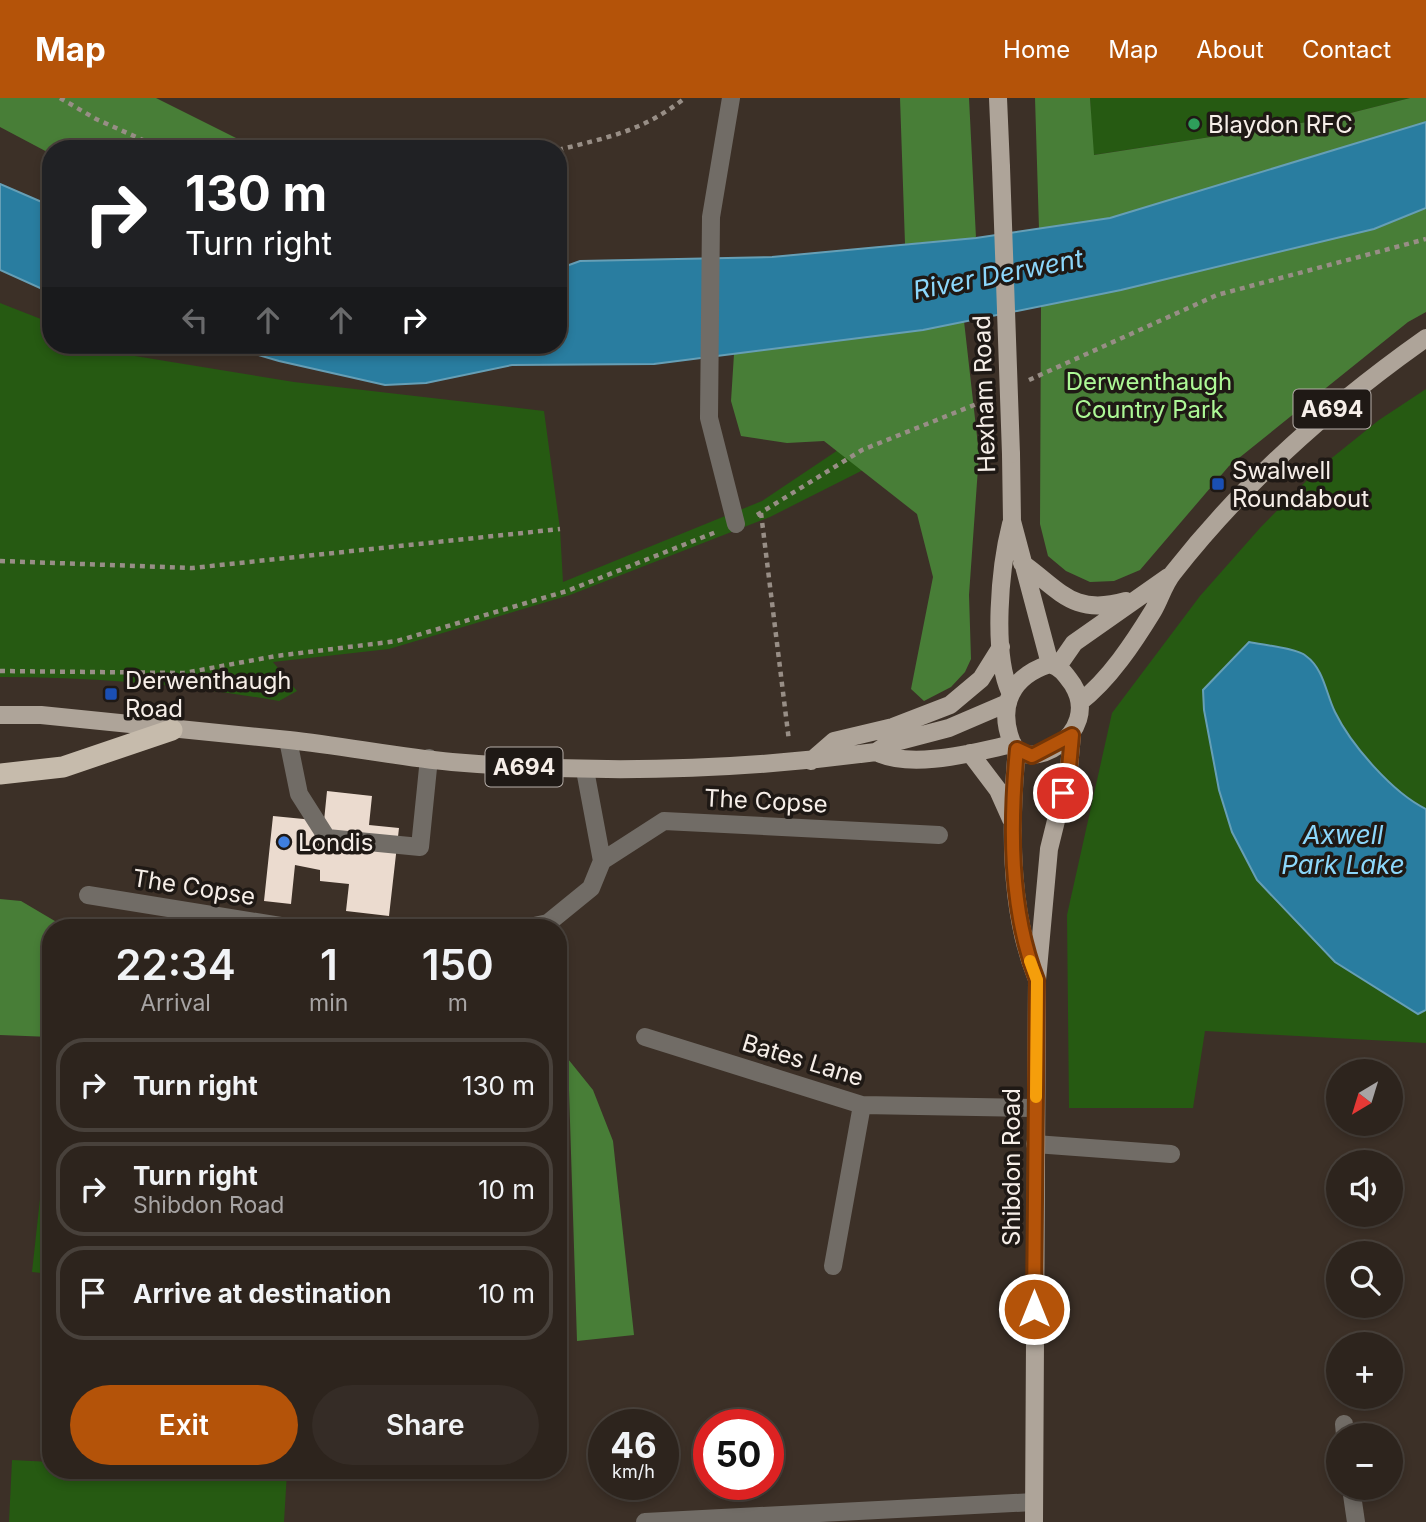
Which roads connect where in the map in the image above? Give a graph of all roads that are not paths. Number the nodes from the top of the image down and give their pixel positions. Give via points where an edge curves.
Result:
1 (731, 98) edge
2 (998, 98) edge
3 (1426, 338) edge
4 (1012, 521) junction
5 (736, 524) road end
6 (1022, 563) junction
7 (1170, 576) junction
8 (1135, 598) junction
9 (1001, 647) junction
10 (1054, 665) junction
11 (1008, 698) junction
12 (1080, 702) junction
13 (0, 715) edge
14 (172, 730) junction
15 (1072, 735) junction
16 (288, 740) junction
17 (1015, 747) junction
18 (876, 752) junction
19 (970, 753) junction
20 (429, 758) junction
21 (811, 761) junction
22 (585, 770) junction
23 (0, 774) edge
24 (1012, 823) junction
25 (939, 835) dead end
26 (602, 862) junction
27 (88, 895) dead end
28 (237, 919) edge
29 (553, 919) edge
30 (1037, 980) junction
31 (645, 1037) dead end
32 (862, 1105) junction
33 (1035, 1108) junction
34 (1035, 1144) junction
35 (1171, 1154) dead end
36 (834, 1266) dead end
37 (1353, 1500) edge
38 (1034, 1502) junction
39 (645, 1522) edge
40 (1034, 1522) edge
41 (1356, 1522) edge

1 - 5 street via 711,217 709,418
2 - 4 main road, Hexham Road, bridge
3 - 7 main road, A694 via 1304,432 1245,489
4 - 6 main road, Hexham Road
4 - 9 main road, Hexham Road via 1002,558
6 - 8 main road via 1081,606 1112,605
6 - 10 main road, Hexham Road
7 - 8 main road, A694
7 - 12 main road, A694 via 1144,622 1096,689
8 - 10 main road, A694 via 1073,643
9 - 11 main road, Hexham Road
9 - 21 main road via 981,679 950,705 893,727 834,741
10 - 11 main road, A694 via 1024,677
10 - 12 main road
11 - 17 main road
11 - 18 main road, A694 via 949,728 888,744
12 - 15 main road
13 - 14 main road, A694 via 41,715
14 - 16 main road, A694
14 - 23 highway via 63,766
15 - 17 main road, A694 via 1032,756
15 - 30 main road, Shibdon Road via 1045,874
16 - 20 main road, A694
16 - 20 street via 299,794 327,838 420,847
17 - 19 main road, A694
17 - 24 main road, Shibdon Road
18 - 19 main road, A694 via 890,758
18 - 21 main road, A694
19 - 24 main road via 998,790
20 - 22 main road, A694
21 - 22 main road, A694 via 726,768
22 - 26 street
24 - 30 main road, Shibdon Road via 1026,951
25 - 26 street, The Copse via 664,821
26 - 29 street, The Copse via 590,888
27 - 28 street, The Copse
30 - 33 main road, Shibdon Road
31 - 32 street, Bates Lane
32 - 33 street, Bates Lane
32 - 36 street
33 - 34 main road, Shibdon Road
34 - 35 street
34 - 38 main road, Shibdon Road
37 - 41 street
38 - 39 street
38 - 40 main road, Shibdon Road

